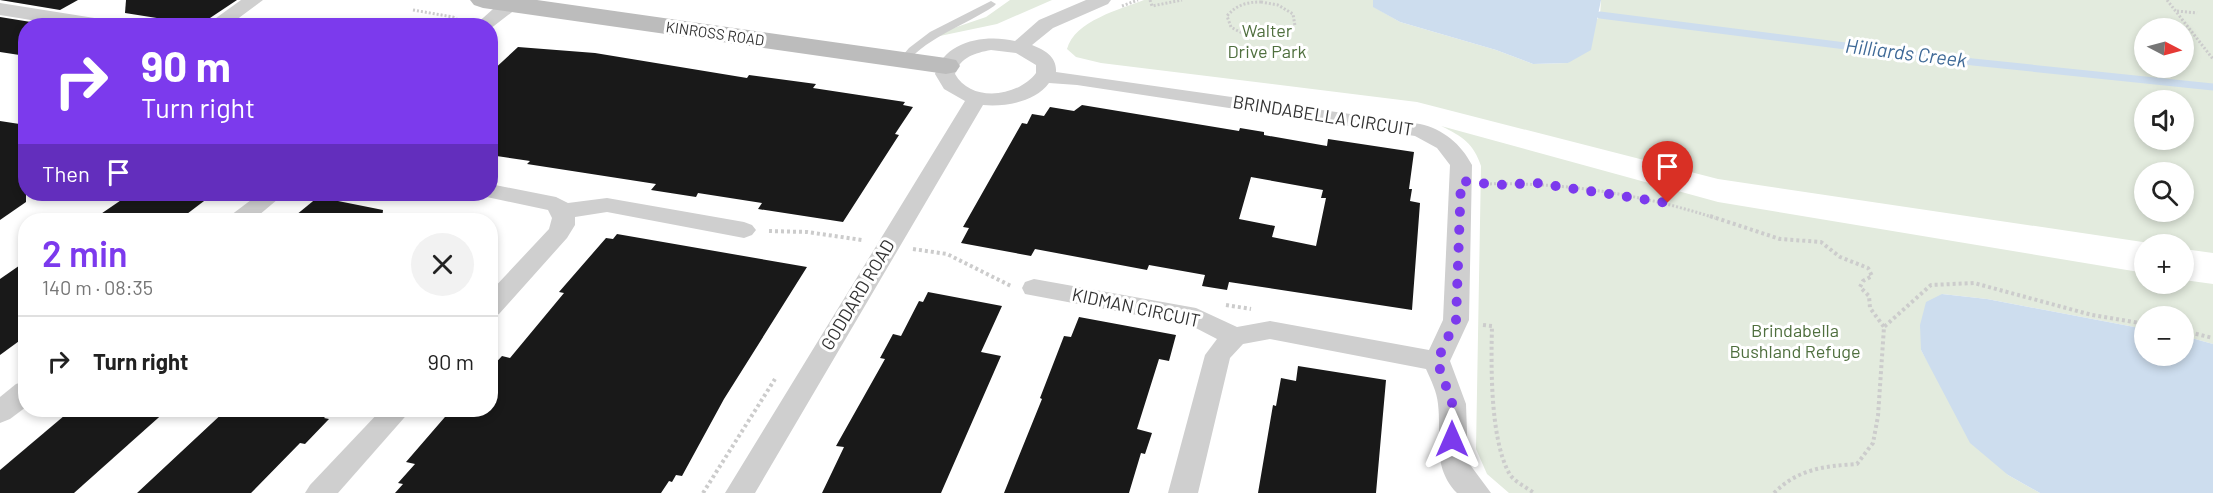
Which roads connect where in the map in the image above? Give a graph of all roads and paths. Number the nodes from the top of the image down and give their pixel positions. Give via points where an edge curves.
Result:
1 (254, 0) edge
2 (483, 0) edge
3 (1102, 0) edge
4 (1150, 0) edge
5 (1182, 0) edge
6 (2167, 0) edge
7 (1262, 1) edge
8 (991, 4) dead end
9 (509, 5) junction
10 (0, 9) edge
11 (413, 10) dead end
12 (2176, 11) junction
13 (2197, 13) dead end
14 (57, 18) edge
15 (226, 18) edge
16 (455, 18) edge
17 (493, 18) edge
18 (1020, 46) junction
19 (2213, 59) edge
20 (903, 61) junction
21 (946, 66) junction
22 (1044, 77) junction
23 (977, 98) junction
24 (1461, 181) junction
25 (498, 192) edge
26 (264, 201) edge
27 (563, 211) junction
28 (248, 213) edge
29 (744, 230) joint
30 (868, 230) dead end
31 (918, 238) dead end
32 (862, 240) junction
33 (856, 249) dead end
34 (912, 249) junction
35 (907, 258) dead end
36 (1034, 288) joint
37 (498, 299) edge
38 (1216, 303) dead end
39 (1258, 310) dead end
40 (1456, 320) junction
41 (2134, 322) edge
42 (1884, 327) junction
43 (2194, 333) edge
44 (1234, 337) junction
45 (2213, 338) edge
46 (1437, 361) junction
47 (777, 375) dead end
48 (18, 397) edge
49 (0, 412) edge
50 (391, 417) edge
51 (1470, 492) edge
52 (320, 493) edge
53 (703, 493) edge
54 (740, 493) edge
55 (1182, 493) edge
56 (1534, 493) edge
57 (1774, 493) edge

1 - 15 street
2 - 9 street, KINROSS ROAD
3 - 18 street via 1046,24
4 - 5 path via 1152,6
6 - 12 path
7 - 7 path via 1245,3 1230,11 1227,16 1231,27 1248,36 1270,38 1290,32 1295,26 1293,14
8 - 20 lane via 976,15 925,37
9 - 17 street
9 - 20 street, KINROSS ROAD
10 - 14 street
11 - 16 path
12 - 13 path
12 - 19 path
18 - 21 street via 976,46 958,54
18 - 22 street via 1042,59
20 - 21 street, KINROSS ROAD
21 - 23 street via 947,81
22 - 23 street via 1037,86 1010,97
22 - 24 street, BRINDABELLA CIRCUIT via 1420,130 1456,153
23 - 54 street, GODDARD ROAD
24 - 40 street, BRINDABELLA CIRCUIT
24 - 42 path via 1498,185 1536,183 1658,201 1780,239 1821,242 1840,257 1868,268 1872,276 1860,288 1869,296 1870,308
25 - 27 street via 544,200
26 - 28 street
27 - 29 street via 607,205
27 - 37 street via 564,225 559,233
29 - 32 path via 807,232
30 - 32 path
31 - 34 path
32 - 33 path
34 - 35 path
34 - 36 path via 947,254 1012,286
36 - 44 street, KIDMAN CIRCUIT via 1196,317
38 - 39 path
40 - 46 street, BRINDABELLA CIRCUIT
40 - 56 path via 1492,326 1490,381 1503,457 1510,475
41 - 42 path via 2092,315 1974,283 1931,285
42 - 57 path via 1873,443 1857,464 1807,468 1782,483
43 - 45 path
44 - 46 street via 1270,330
44 - 55 street via 1218,355
46 - 51 street via 1452,403 1452,456 1456,473
47 - 53 path
48 - 49 street
50 - 52 street

